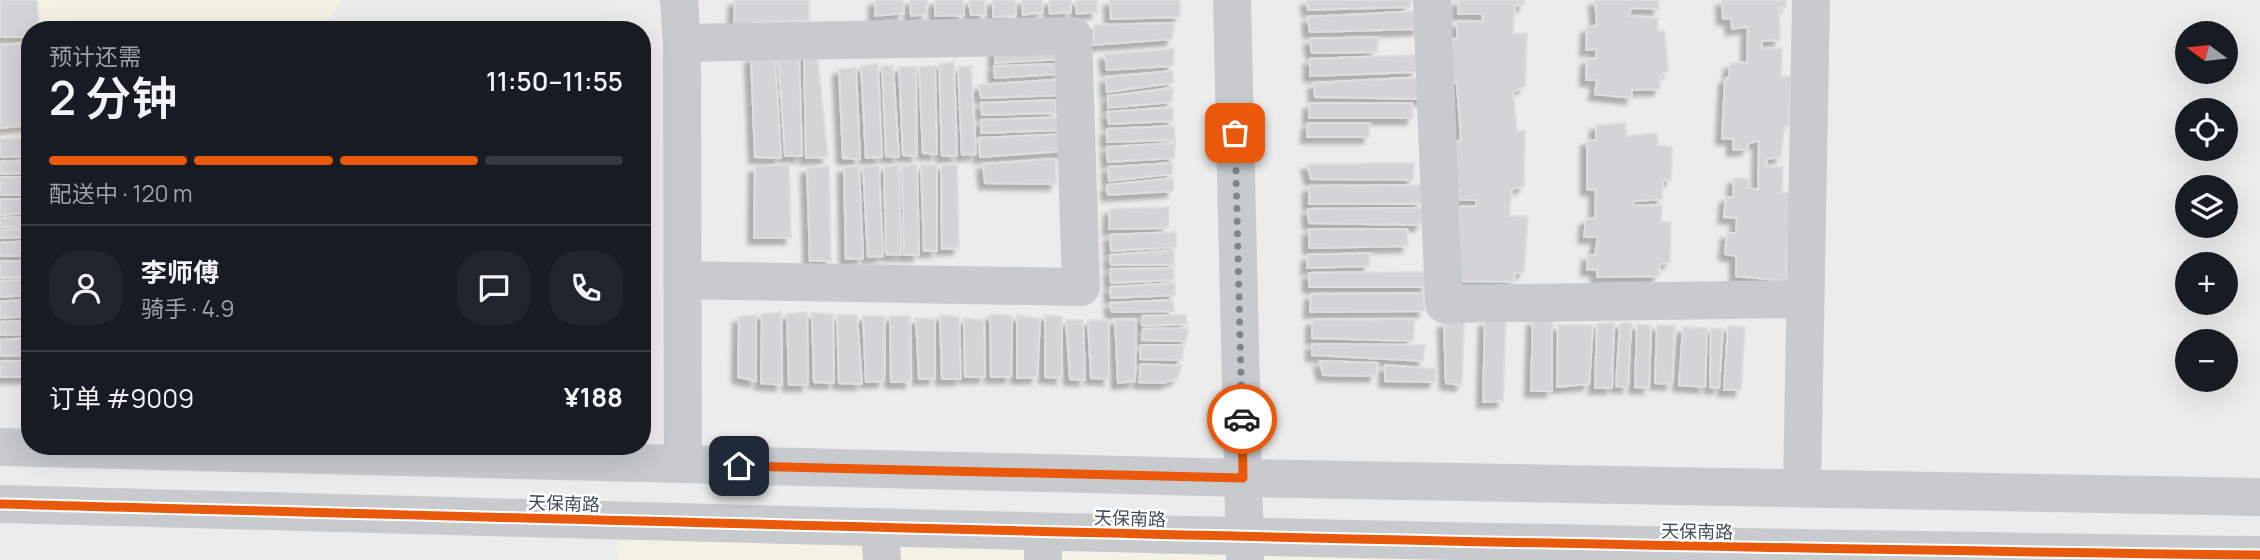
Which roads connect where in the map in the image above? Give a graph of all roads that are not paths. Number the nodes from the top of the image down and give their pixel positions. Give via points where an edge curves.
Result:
1 (679, 0) edge
2 (1232, 0) edge
3 (1432, 0) edge
4 (1811, 0) edge
5 (682, 43) junction
6 (682, 280) junction
7 (1805, 299) junction
8 (0, 447) edge
9 (21, 448) edge
10 (321, 455) edge
11 (683, 464) junction
12 (1243, 478) junction
13 (1802, 488) junction
14 (2260, 497) edge
15 (0, 504) edge
16 (881, 544) edge
17 (1043, 546) edge
18 (1245, 549) edge
19 (2260, 555) edge

1 - 5 street
2 - 12 street
3 - 7 street via 1444,304
4 - 7 street
5 - 6 street
5 - 6 street via 1073,36 1081,287
6 - 11 street
7 - 13 street
8 - 9 street
10 - 11 street
11 - 12 street
12 - 13 street
12 - 18 street
13 - 14 street
15 - 16 street, 天保南路
16 - 17 street, 天保南路
17 - 18 street, 天保南路
18 - 19 street, 天保南路

